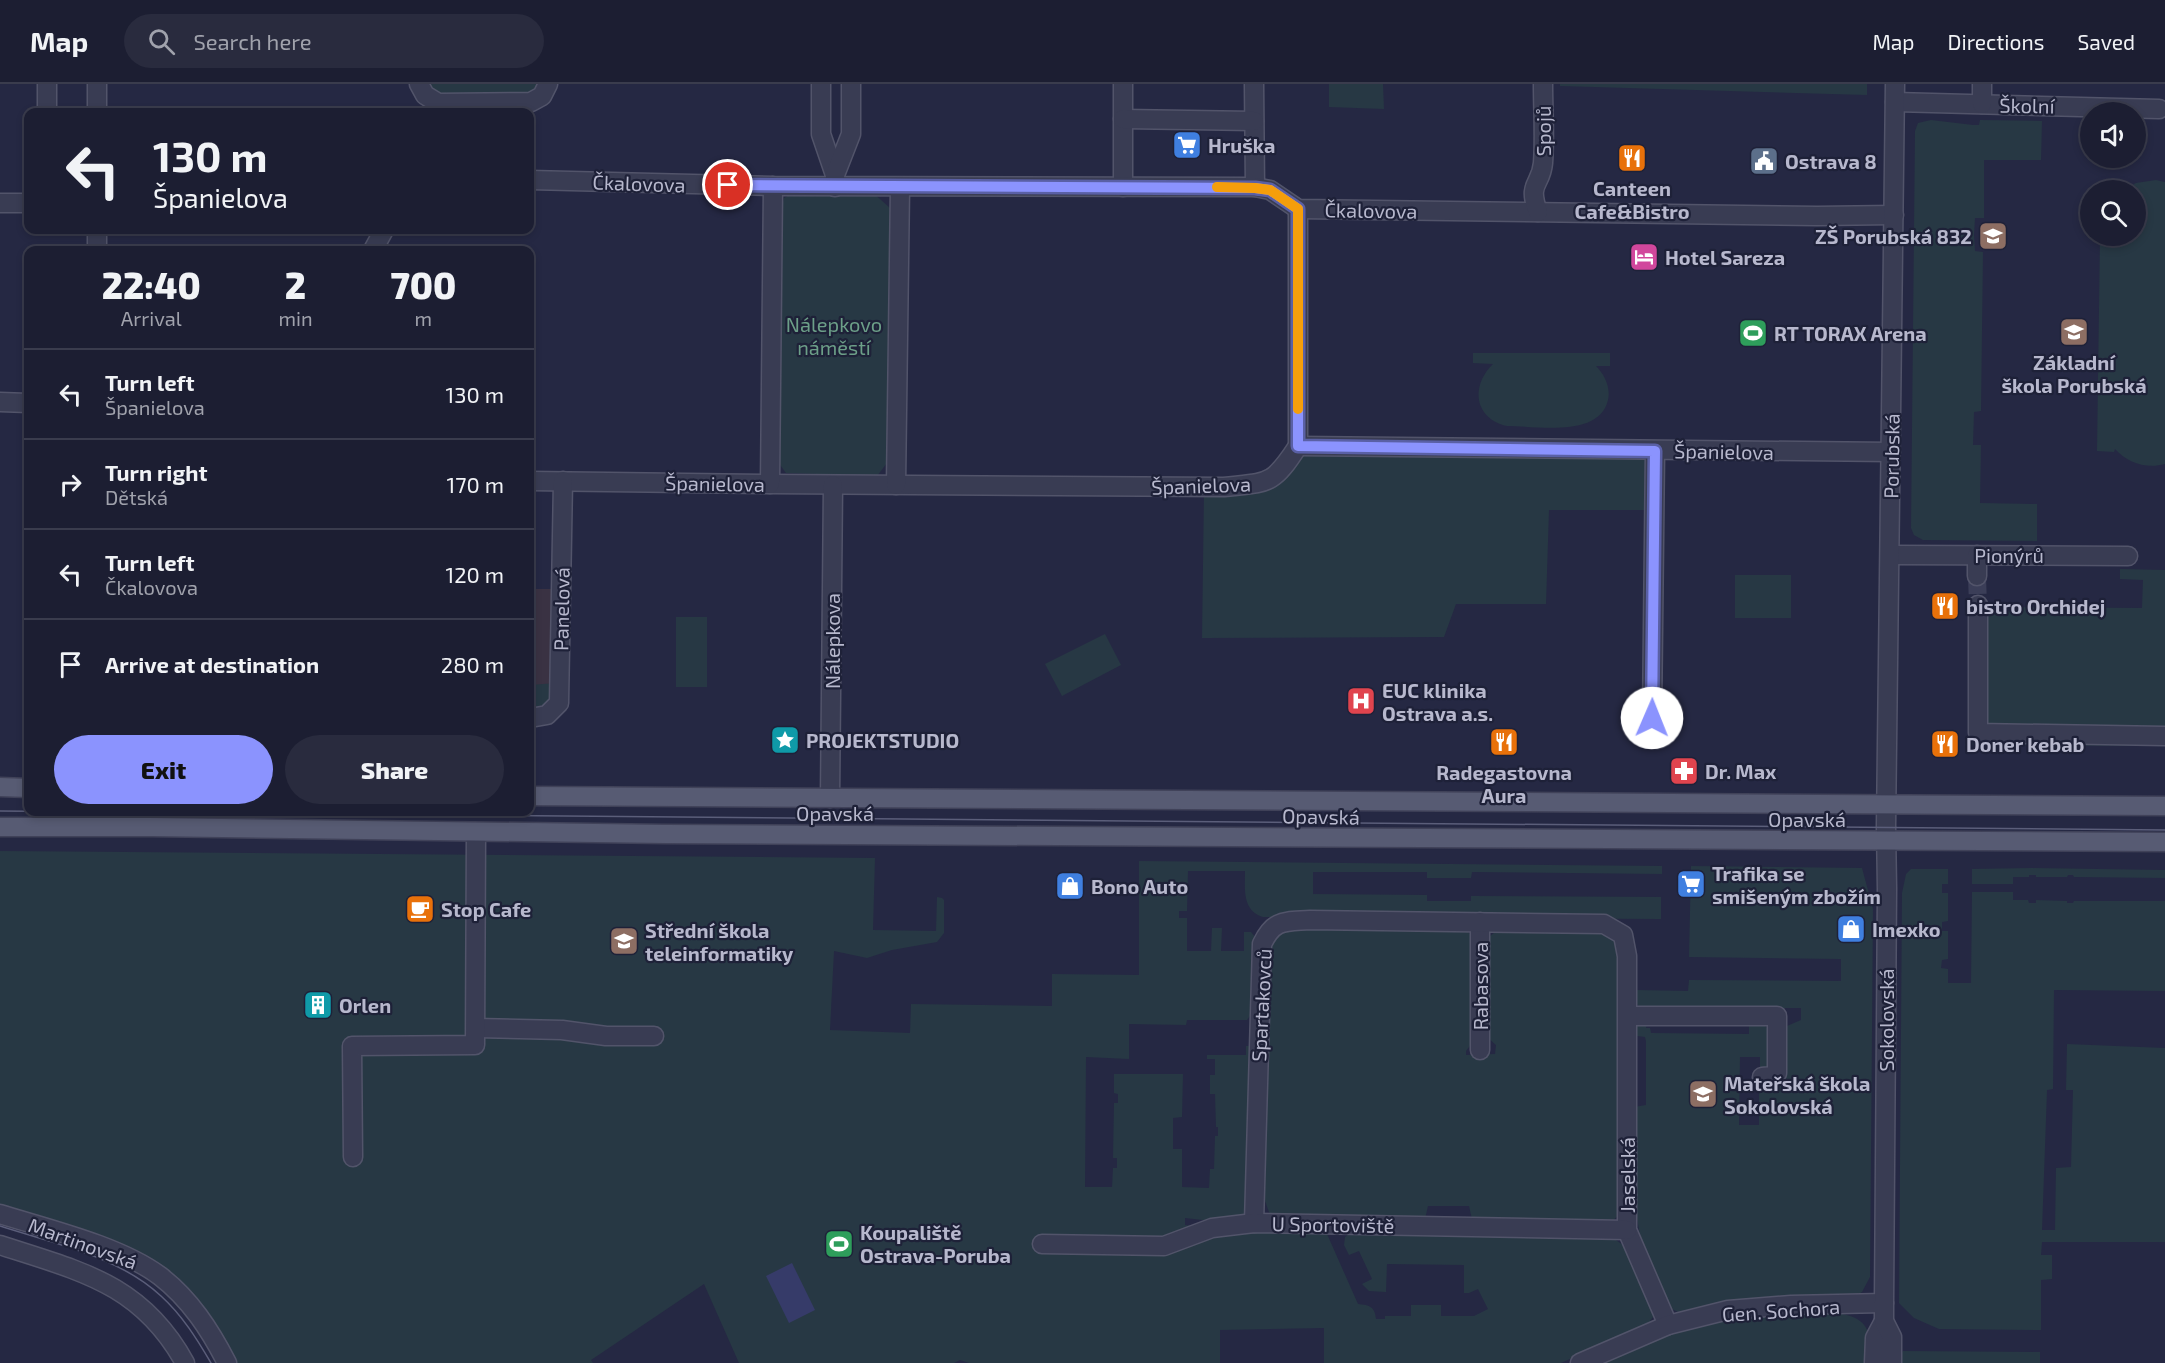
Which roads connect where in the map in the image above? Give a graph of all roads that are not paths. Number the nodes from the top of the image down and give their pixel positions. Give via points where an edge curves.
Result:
1 (47, 84) edge
2 (97, 84) edge
3 (419, 84) edge
4 (548, 84) edge
5 (821, 84) edge
6 (851, 84) edge
7 (1123, 84) edge
8 (1254, 84) edge
9 (1543, 84) edge
10 (1895, 84) edge
11 (1982, 84) edge
12 (1895, 102) junction
13 (1982, 104) junction
14 (47, 108) edge
15 (97, 108) edge
16 (483, 108) edge
17 (2159, 109) dead end
18 (1123, 119) junction
19 (1254, 121) junction
20 (534, 180) edge
21 (835, 181) junction
22 (773, 186) junction
23 (900, 187) junction
24 (1123, 187) junction
25 (1255, 188) junction
26 (0, 202) edge
27 (24, 203) edge
28 (1298, 209) junction
29 (1538, 212) junction
30 (1894, 215) junction
31 (0, 402) edge
32 (24, 403) edge
33 (1298, 446) junction
34 (1655, 451) junction
35 (1891, 452) junction
36 (534, 480) edge
37 (563, 481) junction
38 (770, 484) junction
39 (833, 485) junction
40 (896, 485) junction
41 (1890, 555) junction
42 (1977, 555) junction
43 (2128, 556) dead end
44 (1977, 576) tunnel mouth
45 (1978, 605) tunnel mouth
46 (534, 717) edge
47 (1652, 718) dead end
48 (2165, 736) edge
49 (0, 788) edge
50 (24, 788) edge
51 (534, 796) edge
52 (830, 798) junction
53 (1886, 804) junction
54 (2165, 806) edge
55 (0, 827) edge
56 (476, 832) junction
57 (1886, 834) junction
58 (2165, 842) edge
59 (1480, 922) junction
60 (1628, 1016) junction
61 (476, 1028) junction
62 (654, 1036) dead end
63 (1480, 1050) dead end
64 (1762, 1077) dead end
65 (353, 1156) dead end
66 (0, 1214) edge
67 (1254, 1223) junction
68 (1627, 1230) junction
69 (1042, 1244) dead end
70 (0, 1245) edge
71 (1886, 1320) junction
72 (1668, 1325) junction
73 (185, 1363) edge
74 (227, 1363) edge
75 (1580, 1363) edge
76 (1874, 1363) edge
77 (1892, 1363) edge

1 - 14 street
2 - 15 street
3 - 16 street via 425,95 438,103
4 - 16 street via 542,96 531,102
5 - 21 street via 821,134
6 - 21 street via 851,134
7 - 18 street
8 - 19 street
9 - 29 street, Spojů via 1543,166 1534,184 1533,197
10 - 12 street, Porubská
11 - 13 street
12 - 13 street, Školní
12 - 30 street, Porubská
13 - 17 street, Školní
18 - 19 street
18 - 24 street
19 - 25 street
20 - 22 street, Čkalovova
21 - 22 street, Čkalovova
21 - 23 street, Čkalovova
22 - 38 street
23 - 24 street, Čkalovova
23 - 40 street
24 - 25 street, Čkalovova
25 - 28 street, Čkalovova via 1270,190
26 - 27 street
28 - 29 street, Čkalovova
28 - 33 street
29 - 30 street, Čkalovova
30 - 35 street, Porubská
31 - 32 street
33 - 34 street, Španielova
33 - 40 street, Španielova via 1278,476 1264,483 1224,487
34 - 35 street, Španielova
34 - 47 street
35 - 41 street, Porubská
36 - 37 street, Španielova
37 - 38 street, Španielova
37 - 46 street, Panelová via 559,703 547,714
38 - 39 street, Španielova
39 - 40 street, Španielova
39 - 52 street, Nálepkova
41 - 42 street, Pionýrů
41 - 53 street, Porubská
42 - 43 street, Pionýrů
42 - 44 street
45 - 48 street via 1978,733
49 - 50 main road
51 - 52 main road, Opavská
52 - 53 main road, Opavská
53 - 54 main road, Opavská
53 - 57 street, Porubská
55 - 56 main road, Opavská
56 - 57 main road, Opavská
56 - 61 street
57 - 58 main road, Opavská
57 - 71 street, Sokolovská
59 - 60 street, Jaselská via 1604,924 1623,935
59 - 63 street, Rabasova
59 - 67 street, Spartakovců via 1310,920 1285,922 1269,929 1262,944
60 - 64 street via 1777,1016 1777,1073
60 - 68 street, Jaselská
61 - 62 street
61 - 65 street via 476,1045 471,1046 352,1046
66 - 74 street, Martinovská via 80,1239 149,1268 193,1308
67 - 68 street, U Sportoviště
67 - 69 street, U Sportoviště via 1212,1227 1164,1246
68 - 72 street, Jaselská
70 - 73 street, Martinovská via 88,1274 120,1291 165,1333
71 - 72 street, Gen. Sochora via 1791,1305 1728,1310
71 - 76 street, Sokolovská via 1875,1338
71 - 77 street, Sokolovská
72 - 75 street, Gen. Sochora

